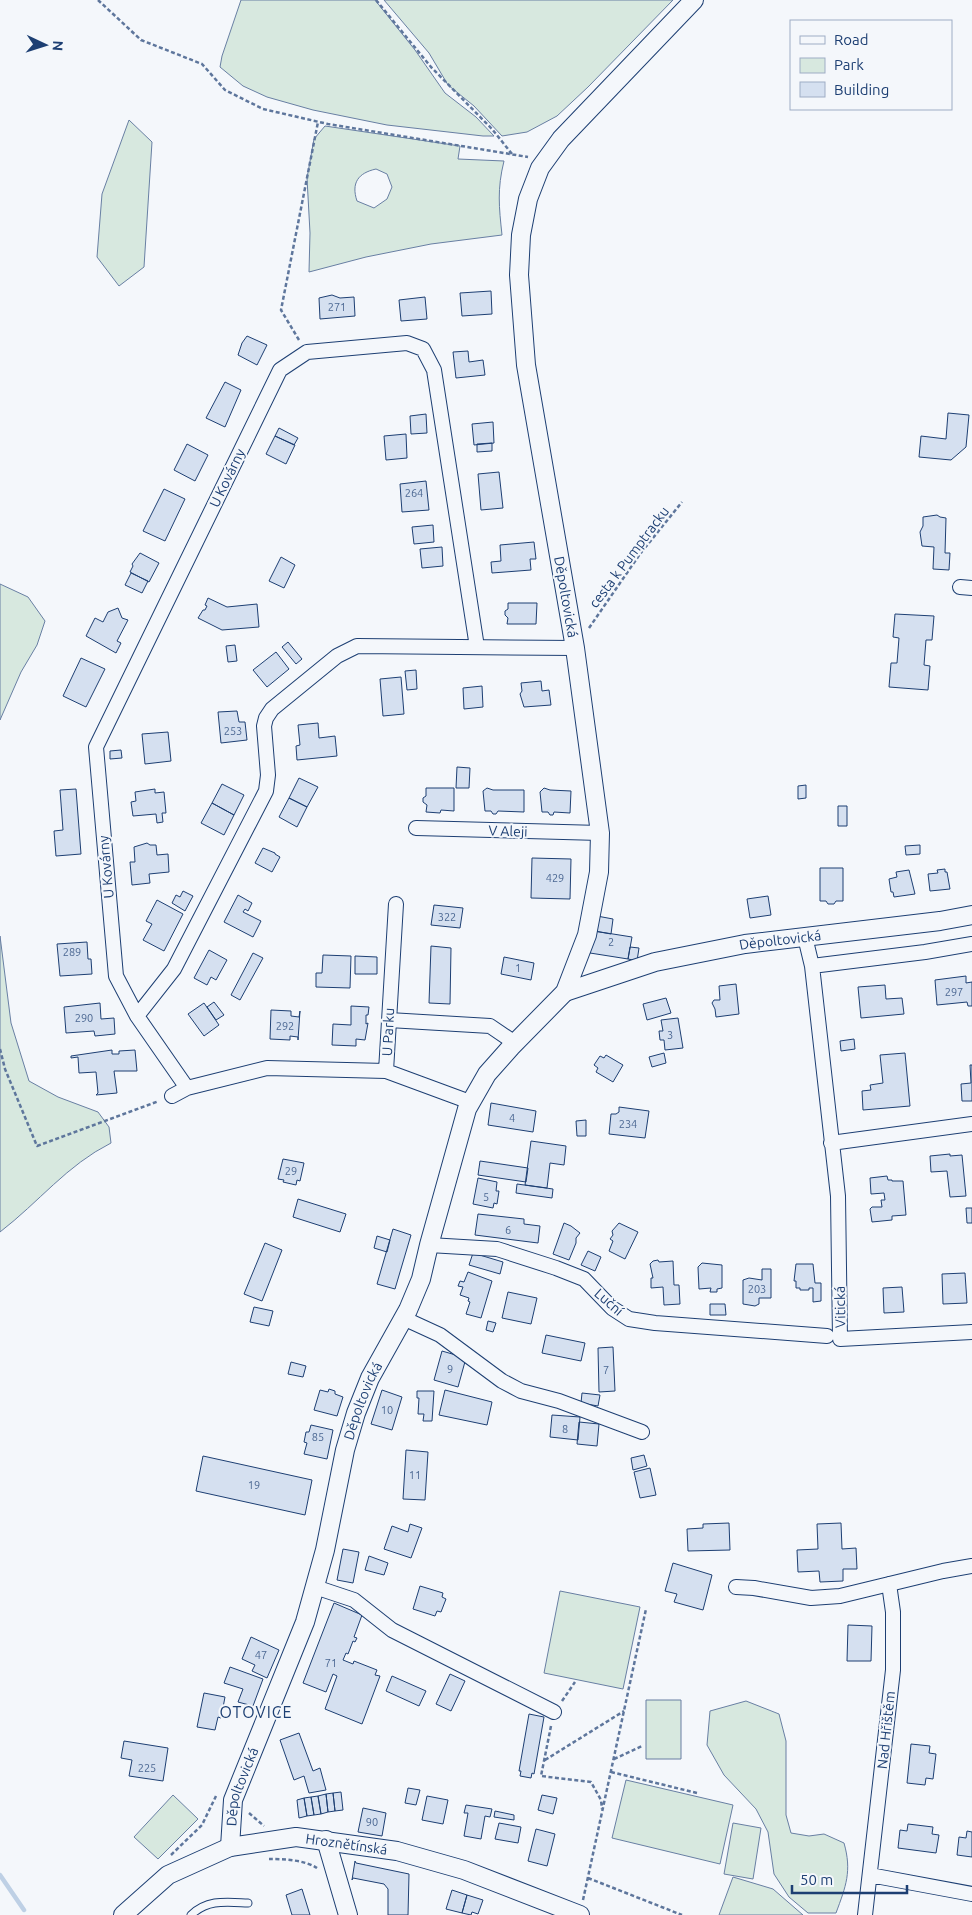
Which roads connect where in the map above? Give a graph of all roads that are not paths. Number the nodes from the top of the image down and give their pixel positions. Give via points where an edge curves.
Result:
1 (694, 0) edge
2 (477, 647) junction
3 (575, 648) junction
4 (416, 828) dead end
5 (600, 833) junction
6 (396, 904) dead end
7 (972, 915) edge
8 (805, 937) junction
9 (972, 944) edge
10 (812, 966) junction
11 (565, 992) junction
12 (137, 1016) junction
13 (389, 1020) junction
14 (515, 1043) junction
15 (386, 1071) junction
16 (188, 1088) junction
17 (172, 1096) road end
18 (470, 1102) junction
19 (972, 1124) edge
20 (831, 1143) junction
21 (429, 1245) junction
22 (403, 1318) junction
23 (972, 1332) edge
24 (827, 1336) dead end
25 (642, 1432) dead end
26 (972, 1566) edge
27 (888, 1584) junction
28 (315, 1587) junction
29 (736, 1588) dead end
30 (554, 1712) road end
31 (326, 1840) junction
32 (230, 1847) junction
33 (870, 1875) junction
34 (972, 1894) edge
35 (248, 1904) dead end
36 (581, 1910) edge
37 (124, 1915) edge
38 (191, 1915) edge
39 (348, 1915) edge
40 (865, 1915) edge

1 - 3 street, Děpoltovická via 561,139 540,168 528,199 521,235 519,275 526,365
2 - 3 street
2 - 12 street via 357,646 337,656 272,709 264,726 268,775 266,792 174,969
2 - 12 street, U Kovárny via 434,370 423,349 407,343 307,352 280,370 96,748 116,976
3 - 5 street, Děpoltovická
4 - 5 street, V Aleji
5 - 11 street, Děpoltovická via 599,872 587,935
6 - 13 street, U Parku
7 - 8 street, Děpoltovická
8 - 10 street, Vitická
8 - 11 street, Děpoltovická via 745,944 655,962
9 - 10 street
10 - 20 street, Vitická
11 - 14 street, Děpoltovická
12 - 16 street, U Kovárny
13 - 14 street via 490,1026
13 - 15 street, U Parku
14 - 18 street, Děpoltovická via 487,1074
15 - 16 street via 267,1068
15 - 18 street, U Parku
16 - 17 street
18 - 21 street, Děpoltovická
19 - 20 street
20 - 23 street, Vitická via 838,1196 840,1339
21 - 22 street, Děpoltovická via 422,1279
21 - 24 street, Luční via 497,1249 556,1268 584,1279 612,1308 629,1319
22 - 25 street via 440,1335 502,1381 521,1391
22 - 28 street, Děpoltovická via 370,1378 356,1413
26 - 27 street
27 - 29 street via 840,1596 812,1598
27 - 33 street, Nad Hřištěm via 893,1612 892,1670
28 - 30 street via 354,1600 392,1630
28 - 32 street, Děpoltovická via 305,1622 233,1800
31 - 32 street, Hroznětínská via 296,1837
31 - 36 street, Hroznětínská via 397,1850
31 - 39 street
32 - 37 street, Hroznětínská via 168,1876
33 - 34 street
33 - 40 street, Nad Hřištěm
35 - 38 lane via 216,1902

